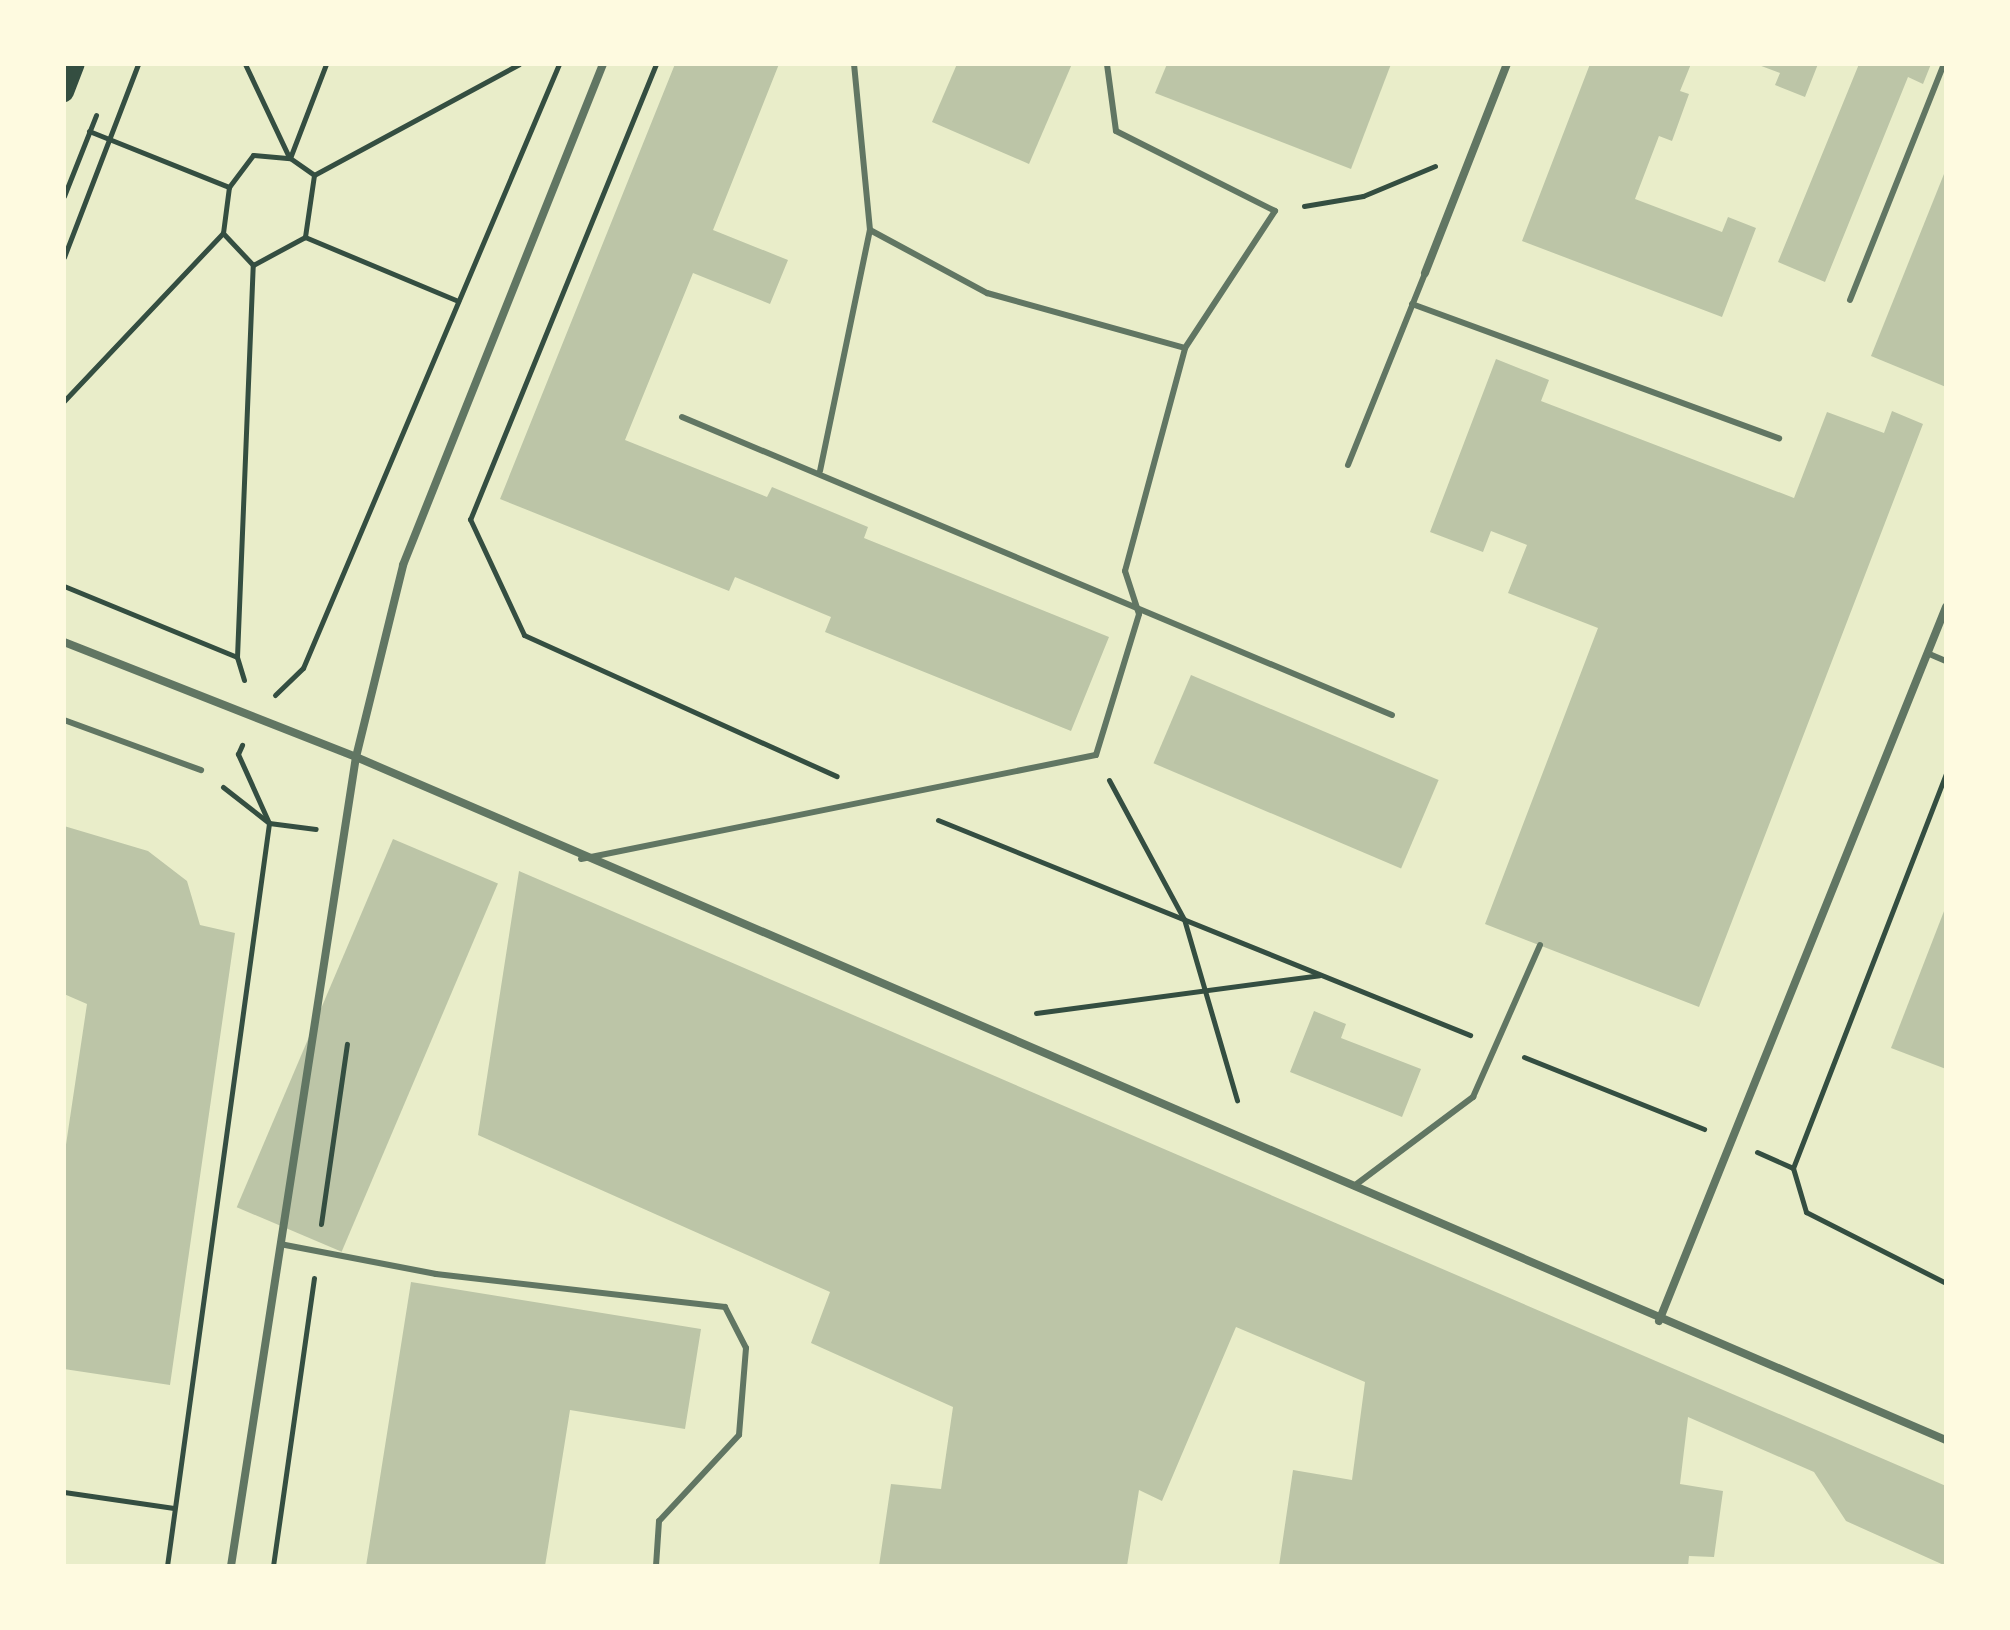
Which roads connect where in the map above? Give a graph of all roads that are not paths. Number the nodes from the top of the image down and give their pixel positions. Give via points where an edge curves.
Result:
1 (75, 64) edge
2 (603, 64) edge
3 (854, 64) edge
4 (1107, 64) edge
5 (1507, 64) edge
6 (1944, 64) edge
7 (64, 92) edge
8 (870, 230) junction
9 (1425, 273) joint
10 (1850, 300) dead end
11 (1412, 304) junction
12 (1185, 348) junction
13 (682, 417) dead end
14 (1779, 438) dead end
15 (1348, 465) dead end
16 (820, 471) junction
17 (1946, 607) edge
18 (1139, 614) junction
19 (1943, 625) edge
20 (64, 642) edge
21 (1927, 653) junction
22 (1946, 661) edge
23 (1392, 715) dead end
24 (64, 720) edge
25 (356, 757) junction
26 (201, 770) road end
27 (581, 859) junction
28 (1540, 945) dead end
29 (1351, 1188) junction
30 (280, 1244) junction
31 (1659, 1321) junction
32 (1946, 1440) edge
33 (231, 1566) edge
34 (656, 1566) edge

1 - 7 main road
2 - 25 street via 403,565
3 - 8 lane
4 - 12 lane via 1116,131 1275,211
5 - 9 street
6 - 10 lane
8 - 12 lane via 987,293
8 - 16 lane
9 - 11 lane
11 - 14 lane
11 - 15 lane
12 - 18 lane via 1125,571
13 - 16 lane
16 - 18 lane
17 - 19 street
18 - 23 lane
18 - 27 lane via 1096,755
19 - 21 street
20 - 25 street
21 - 22 lane
21 - 31 street
24 - 26 lane
25 - 27 street
25 - 30 street
27 - 29 street
28 - 29 lane via 1473,1097
29 - 31 street
30 - 33 street
30 - 34 lane via 436,1274 725,1307 746,1348 739,1435 659,1521
31 - 32 street

